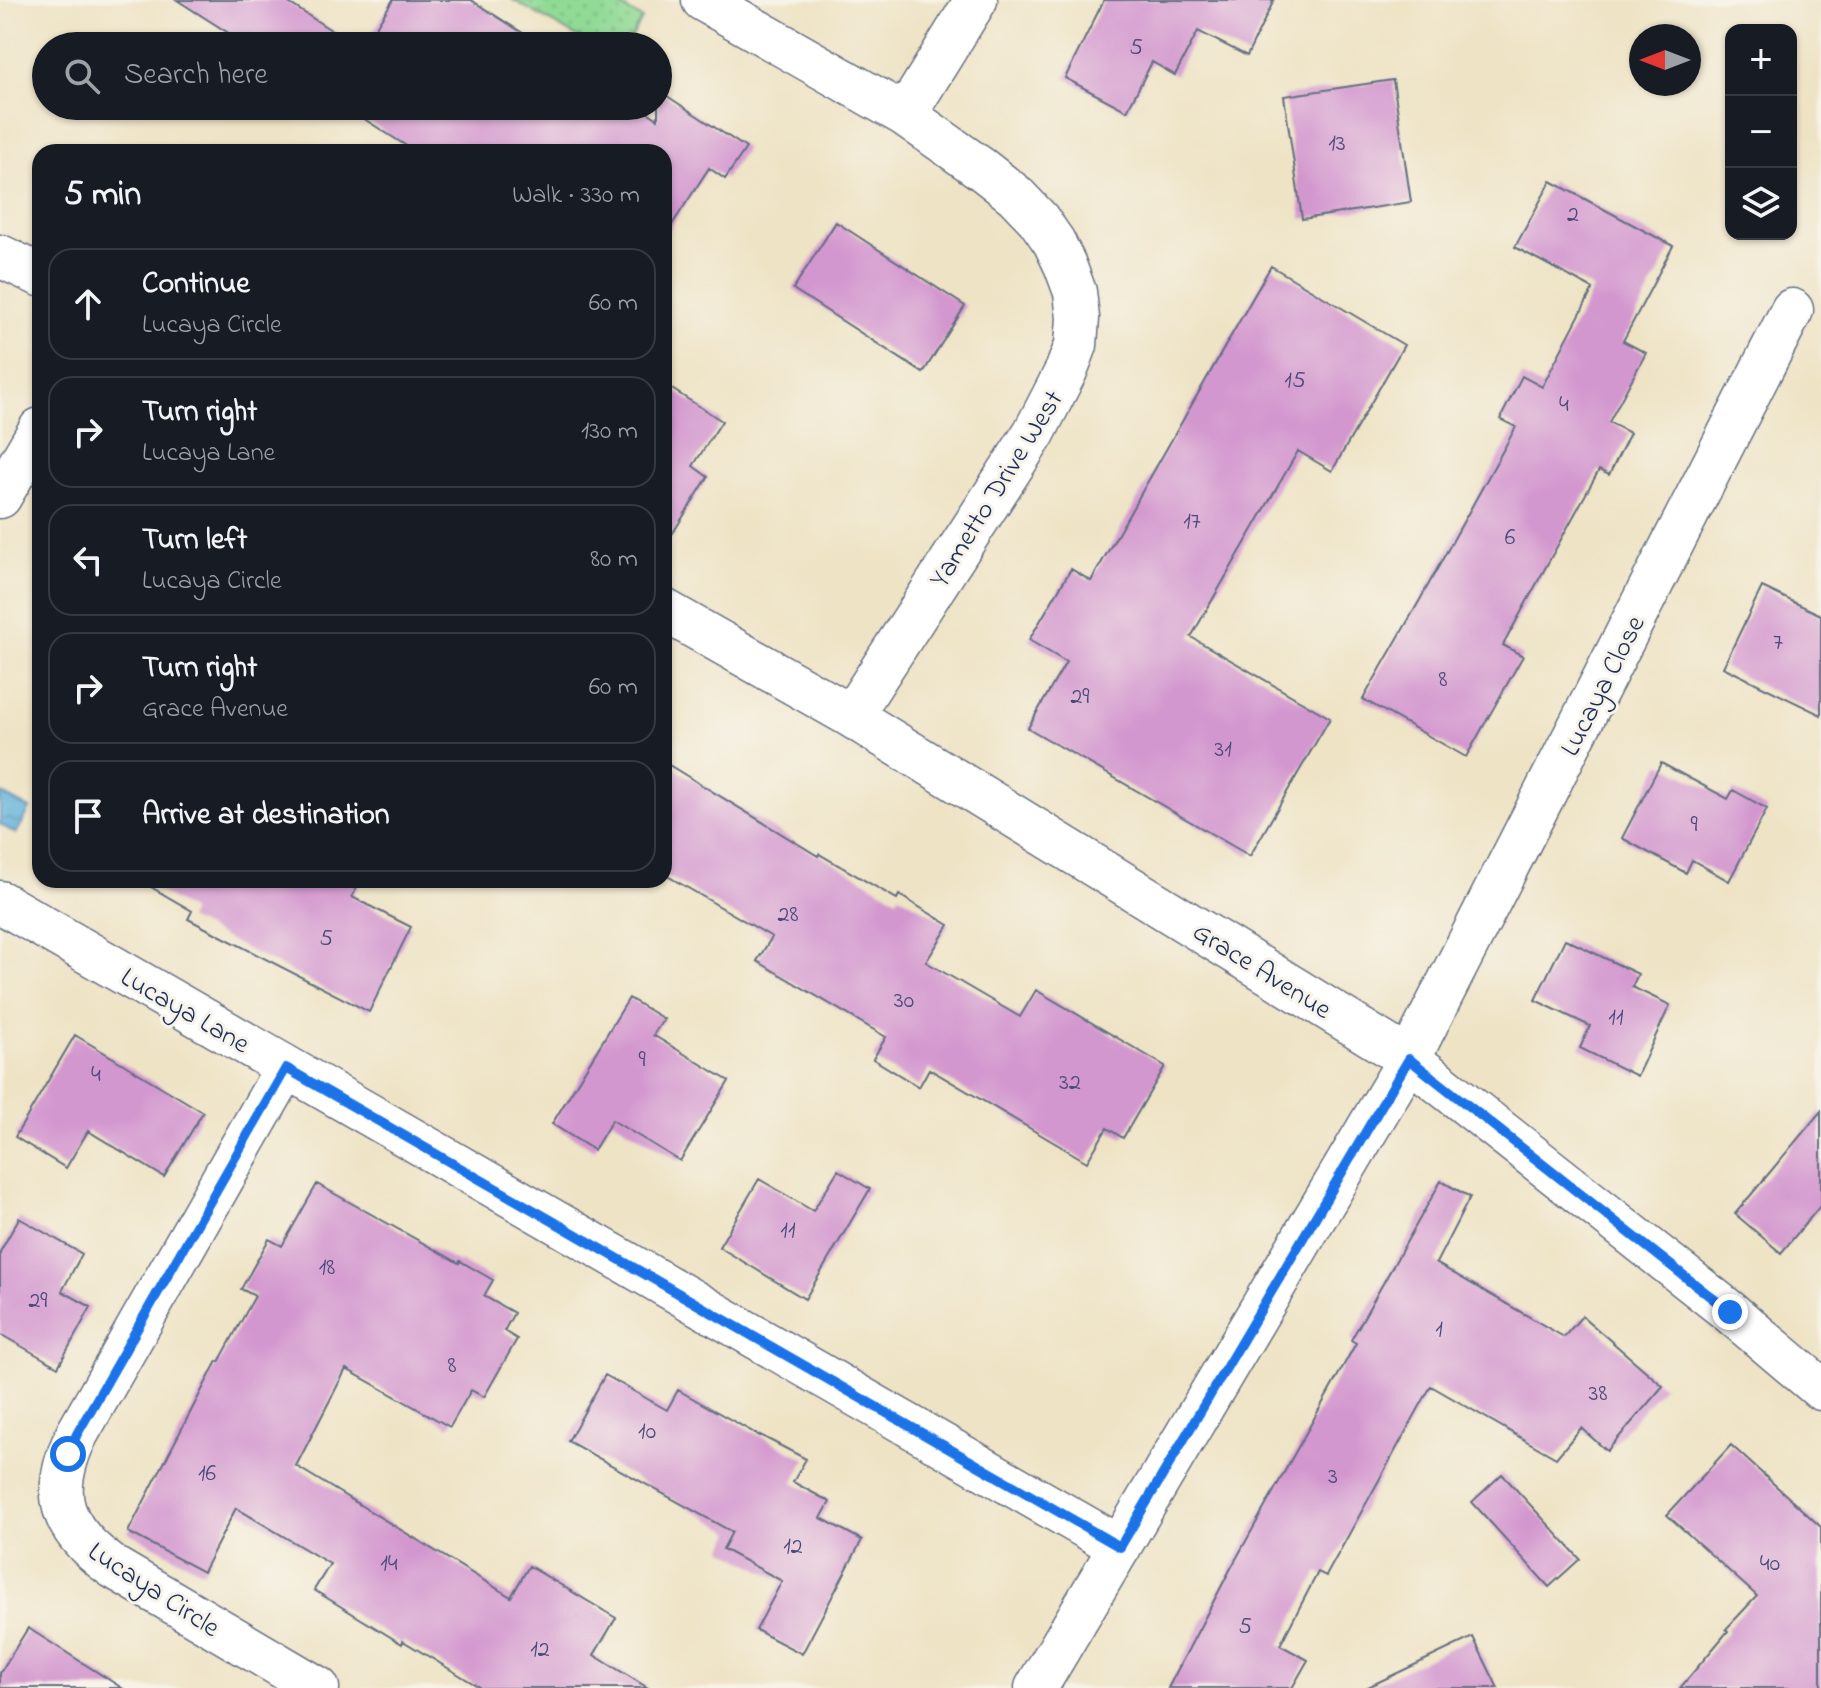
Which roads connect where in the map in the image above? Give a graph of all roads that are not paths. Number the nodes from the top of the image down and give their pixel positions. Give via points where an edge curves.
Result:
1 (703, 0) edge
2 (976, 0) edge
3 (905, 115) junction
4 (0, 256) edge
5 (32, 271) edge
6 (1792, 310) dead end
7 (32, 443) edge
8 (0, 497) edge
9 (672, 615) edge
10 (851, 716) junction
11 (0, 902) edge
12 (1409, 1059) junction
13 (286, 1068) junction
14 (1821, 1389) edge
15 (1120, 1547) junction
16 (318, 1688) edge
17 (1036, 1688) edge

1 - 3 street, Yametto Drive West
2 - 3 street
3 - 10 street, Yametto Drive West via 1015,195 1038,219 1075,292 1076,345 1034,433
4 - 5 street
6 - 12 street, Lucaya Close
7 - 8 street
9 - 10 street, Grace Avenue
10 - 12 street, Grace Avenue
11 - 13 street, Lucaya Lane
12 - 14 street, Grace Avenue
12 - 15 street
13 - 15 street, Lucaya Lane
13 - 16 street, Lucaya Circle via 77,1434 61,1486 72,1528 97,1556
15 - 17 street

